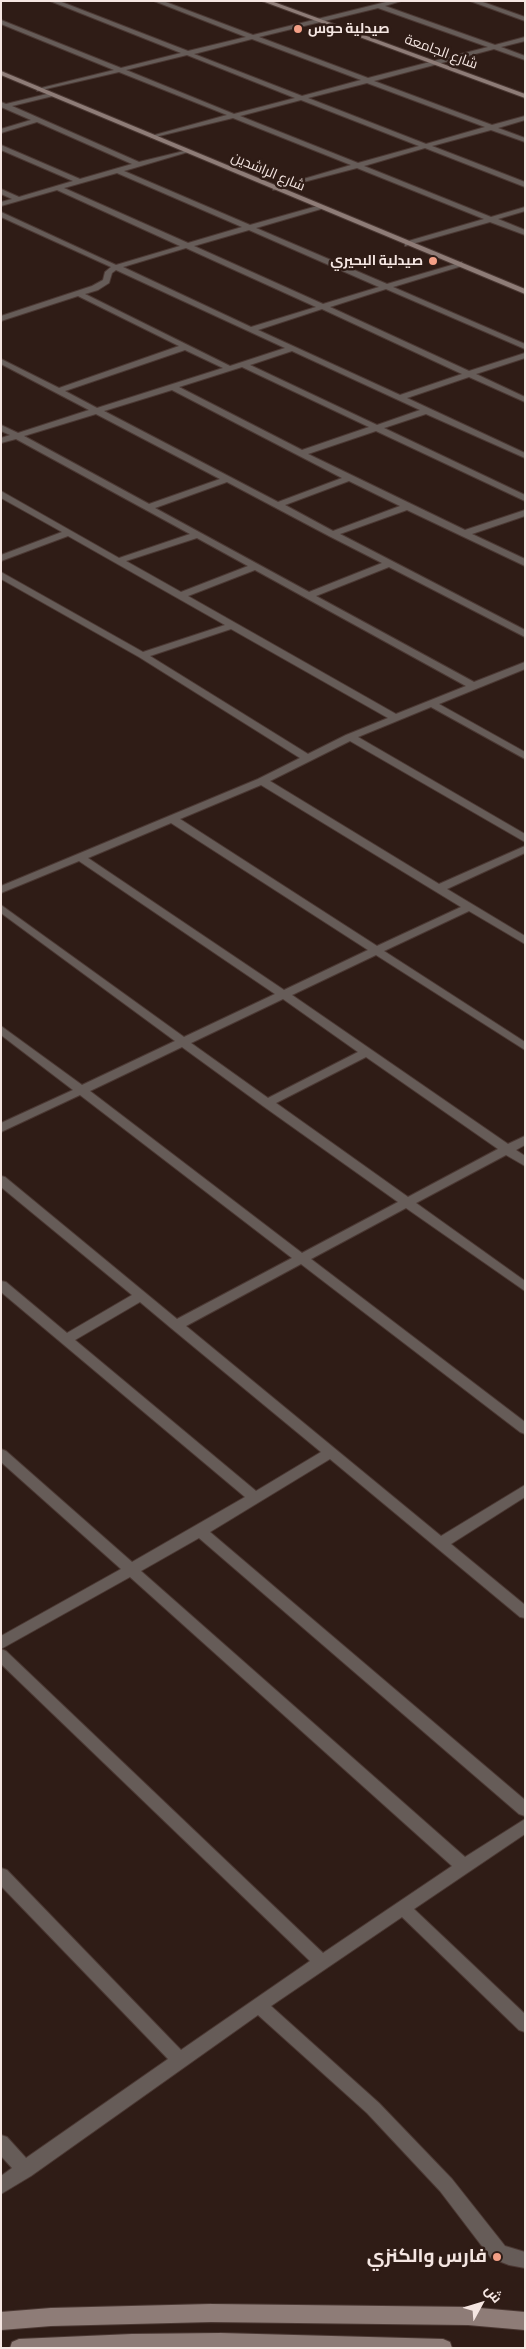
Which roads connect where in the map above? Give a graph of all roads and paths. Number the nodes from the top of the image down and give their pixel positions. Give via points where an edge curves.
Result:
1 (53, 1) edge
2 (157, 1) edge
3 (265, 1) edge
4 (365, 1) edge
5 (398, 1) edge
6 (474, 1) edge
7 (378, 6) junction
8 (525, 19) edge
9 (318, 21) junction
10 (1, 22) edge
11 (251, 37) junction
12 (525, 40) edge
13 (494, 47) junction
14 (184, 53) junction
15 (525, 58) edge
16 (433, 62) junction
17 (120, 70) junction
18 (1, 73) edge
19 (365, 80) junction
20 (39, 90) junction
21 (51, 95) junction
22 (525, 96) edge
23 (298, 98) junction
24 (4, 105) edge
25 (232, 116) junction
26 (525, 118) edge
27 (38, 120) junction
28 (492, 128) junction
29 (1, 131) edge
30 (153, 137) junction
31 (525, 140) edge
32 (422, 146) junction
33 (1, 147) edge
34 (186, 151) junction
35 (139, 165) junction
36 (356, 166) junction
37 (118, 171) junction
38 (80, 182) junction
39 (525, 185) edge
40 (58, 188) junction
41 (275, 189) junction
42 (1, 191) edge
43 (18, 199) junction
44 (1, 204) edge
45 (318, 207) junction
46 (525, 209) edge
47 (1, 214) edge
48 (490, 220) junction
49 (247, 228) junction
50 (525, 233) edge
51 (408, 244) junction
52 (184, 246) junction
53 (459, 264) junction
54 (116, 267) junction
55 (386, 288) junction
56 (525, 292) edge
57 (79, 294) junction
58 (323, 306) junction
59 (1, 319) edge
60 (252, 329) junction
61 (525, 346) edge
62 (185, 347) junction
63 (294, 348) junction
64 (525, 356) edge
65 (1, 361) edge
66 (242, 364) junction
67 (229, 368) junction
68 (468, 374) junction
69 (171, 386) junction
70 (58, 391) junction
71 (400, 398) junction
72 (525, 400) edge
73 (98, 410) junction
74 (426, 411) junction
75 (1, 427) edge
76 (376, 427) junction
77 (19, 436) junction
78 (1, 441) edge
79 (302, 453) junction
80 (525, 456) edge
81 (349, 478) junction
82 (227, 479) junction
83 (1, 494) edge
84 (525, 498) edge
85 (277, 505) junction
86 (409, 506) junction
87 (150, 507) junction
88 (525, 513) edge
89 (68, 533) junction
90 (466, 533) junction
91 (198, 534) junction
92 (332, 534) junction
93 (1, 558) edge
94 (118, 561) junction
95 (525, 563) edge
96 (389, 564) junction
97 (257, 566) junction
98 (1, 575) edge
99 (310, 594) junction
100 (180, 596) junction
101 (231, 626) junction
102 (525, 634) edge
103 (142, 655) junction
104 (525, 665) edge
105 (474, 686) junction
106 (430, 703) junction
107 (395, 718) junction
108 (350, 737) junction
109 (524, 755) edge
110 (306, 757) junction
111 (262, 781) junction
112 (172, 819) junction
113 (525, 839) edge
114 (525, 849) edge
115 (80, 858) junction
116 (439, 888) junction
117 (1, 890) edge
118 (1, 908) edge
119 (469, 908) junction
120 (525, 941) edge
121 (378, 951) junction
122 (284, 995) junction
123 (1, 1029) edge
124 (183, 1042) junction
125 (525, 1047) edge
126 (366, 1052) junction
127 (79, 1090) junction
128 (267, 1103) junction
129 (1, 1128) edge
130 (525, 1140) edge
131 (506, 1150) junction
132 (525, 1162) edge
133 (1, 1180) edge
134 (406, 1202) junction
135 (299, 1259) junction
136 (1, 1285) edge
137 (525, 1287) edge
138 (140, 1296) junction
139 (176, 1325) junction
140 (66, 1339) junction
141 (525, 1430) edge
142 (329, 1453) junction
143 (1, 1454) edge
144 (525, 1490) edge
145 (254, 1497) junction
146 (200, 1531) junction
147 (441, 1543) junction
148 (132, 1569) junction
149 (525, 1614) edge
150 (1, 1643) edge
151 (1, 1655) edge
152 (525, 1810) edge
153 (525, 1825) edge
154 (464, 1866) junction
155 (1, 1875) edge
156 (403, 1908) junction
157 (322, 1962) junction
158 (259, 2005) junction
159 (525, 2025) edge
160 (180, 2060) junction
161 (1, 2144) edge
162 (25, 2170) junction
163 (1, 2186) edge
164 (525, 2260) edge
165 (1, 2321) edge
166 (525, 2321) edge
167 (52, 2347) edge
168 (371, 2347) edge
169 (18, 2348) edge
170 (443, 2348) edge

1 - 14 street
2 - 11 street
3 - 9 street, شارع الجامعة
4 - 7 street
5 - 7 street
6 - 8 street
7 - 9 street
7 - 13 street
9 - 11 street
9 - 16 street, شارع الجامعة
10 - 17 street
11 - 14 street
11 - 19 street
12 - 13 street
13 - 15 street
13 - 16 street
14 - 17 street
14 - 23 street
16 - 19 street
16 - 22 street, شارع الجامعة
17 - 20 street
17 - 25 street
18 - 20 street, شارع الراشدين
19 - 23 street
19 - 28 street
20 - 21 street, شارع الراشدين
21 - 24 street
21 - 30 street, شارع الراشدين
23 - 25 street
23 - 32 street
24 - 27 street
25 - 30 street
25 - 36 street
26 - 28 street
27 - 29 street
27 - 35 street
28 - 31 street
28 - 32 street
30 - 34 street, شارع الراشدين
32 - 36 street
32 - 39 street
33 - 38 street
34 - 35 street
34 - 41 street, شارع الراشدين
35 - 37 street
36 - 41 street
36 - 48 street
37 - 38 street
37 - 49 street
38 - 40 street
40 - 43 street
40 - 52 street
41 - 45 street, شارع الراشدين
42 - 43 street
43 - 44 street
45 - 49 street
45 - 51 street, شارع الراشدين
46 - 48 street
47 - 54 street
48 - 50 street
48 - 51 street
49 - 52 street
49 - 55 street
51 - 53 street, شارع الراشدين
52 - 54 street
52 - 58 street
53 - 55 street
53 - 56 street, شارع الراشدين
54 - 57 street via 102,284
54 - 60 street
55 - 58 street
55 - 61 street
57 - 59 street
57 - 62 street
58 - 60 street
58 - 68 street
60 - 63 street
62 - 67 street
62 - 70 street
63 - 66 street
63 - 71 street
64 - 68 street
65 - 70 street
66 - 67 street
66 - 76 street
67 - 69 street
68 - 71 street
68 - 72 street
69 - 73 street
69 - 79 street
70 - 73 street
71 - 74 street
73 - 77 street
73 - 82 street
74 - 76 street
74 - 80 street
75 - 77 street
76 - 79 street
76 - 84 street
77 - 78 street
77 - 87 street
79 - 81 street
81 - 85 street
81 - 86 street
82 - 85 street
82 - 87 street
83 - 89 street
85 - 92 street
86 - 90 street
86 - 92 street
87 - 91 street
88 - 90 street
89 - 93 street
89 - 94 street
90 - 95 street
91 - 94 street
91 - 97 street
92 - 96 street
94 - 100 street
96 - 99 street
96 - 102 street
97 - 99 street
97 - 100 street
98 - 103 street
99 - 105 street
100 - 101 street
101 - 103 street
101 - 107 street
103 - 110 street
104 - 105 street
105 - 106 street
106 - 107 street
106 - 109 street
107 - 108 street
108 - 110 street
108 - 113 street
110 - 111 street
111 - 112 street
111 - 116 street
112 - 115 street
112 - 121 street
114 - 116 street
115 - 117 street
115 - 122 street
116 - 119 street
118 - 124 street
119 - 120 street
119 - 121 street
121 - 122 street
121 - 125 street
122 - 124 street
122 - 126 street
123 - 127 street
124 - 127 street
124 - 128 street
126 - 128 street
126 - 131 street
127 - 129 street
127 - 135 street
128 - 134 street
130 - 131 street
131 - 132 street
131 - 134 street
133 - 138 street
134 - 135 street
134 - 137 street
135 - 139 street
135 - 141 street
136 - 140 street
138 - 139 street
138 - 140 street
139 - 142 street
140 - 145 street
142 - 145 street
142 - 147 street
143 - 148 street
144 - 147 street
145 - 146 street
146 - 148 street
146 - 152 street
147 - 149 street
148 - 150 street
148 - 154 street
151 - 157 street
153 - 154 street
154 - 156 street
155 - 160 street
156 - 157 street
156 - 159 street
157 - 158 street
158 - 160 street
158 - 164 street via 373,2108 446,2185 498,2252
160 - 162 street
161 - 162 street
162 - 163 street
165 - 166 street via 230,2313 459,2316
167 - 168 street via 181,2342
167 - 169 street
168 - 170 street

